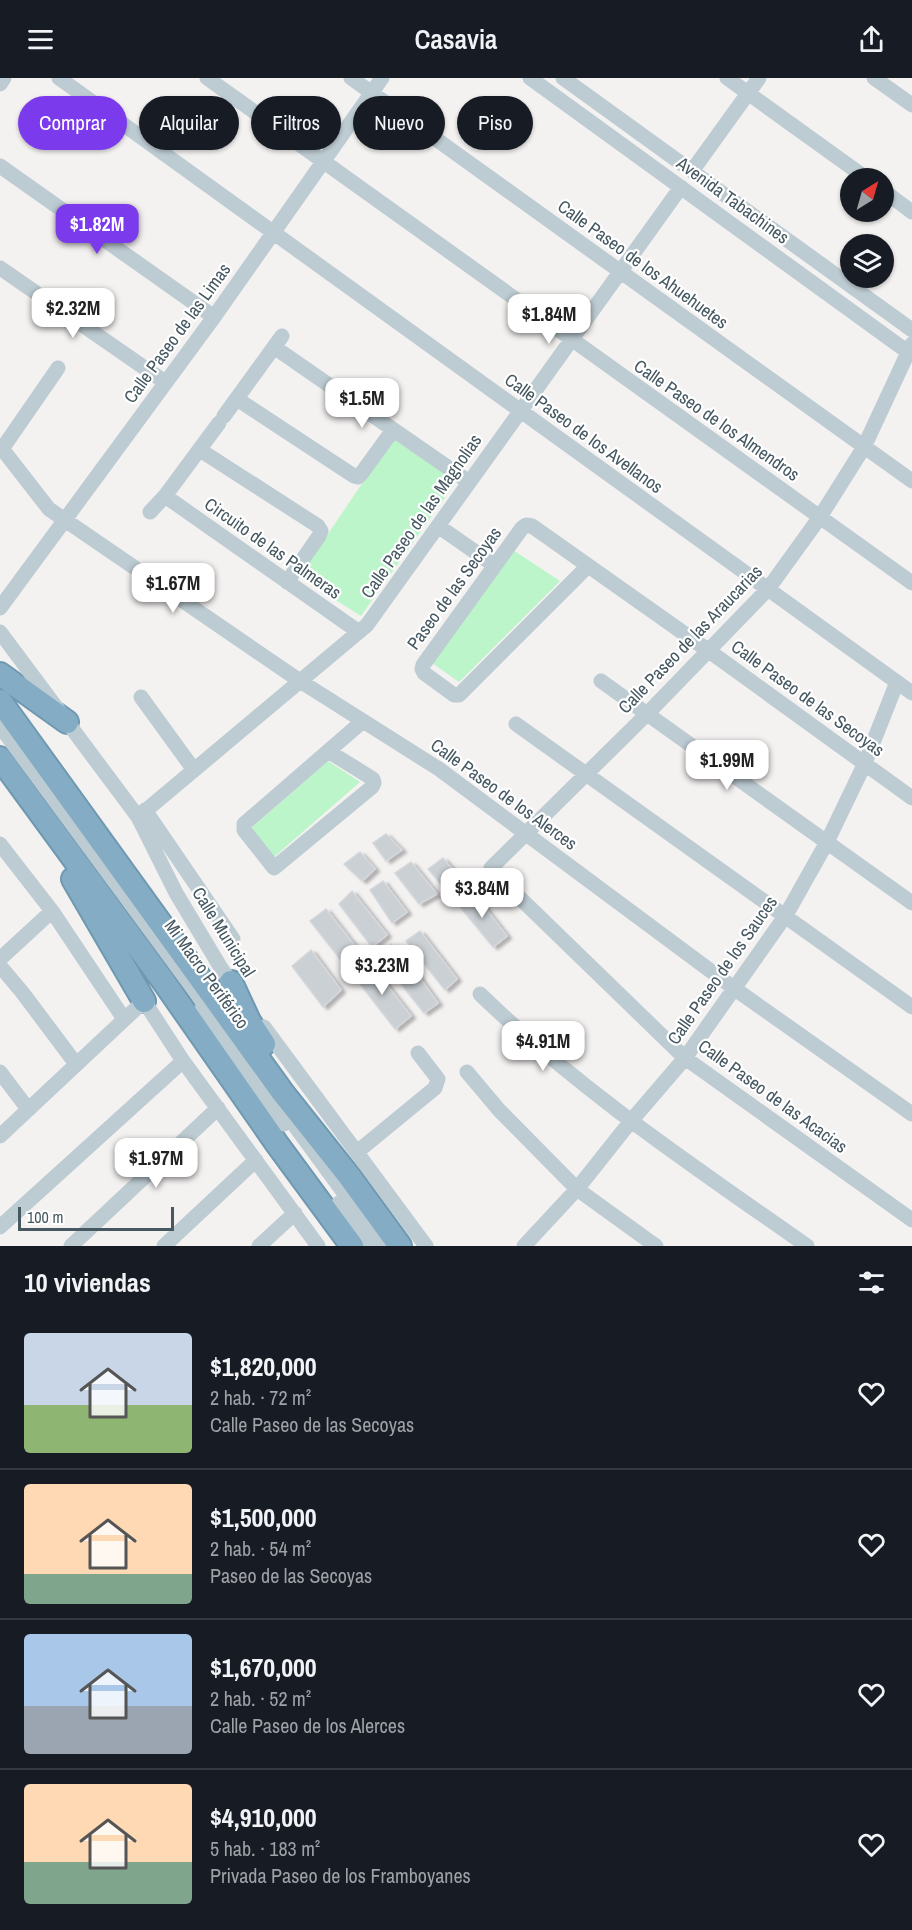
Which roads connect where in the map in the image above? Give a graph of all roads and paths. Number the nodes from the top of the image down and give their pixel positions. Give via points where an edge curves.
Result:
1 (4, 78) edge
2 (58, 78) edge
3 (207, 78) edge
4 (351, 78) edge
5 (382, 78) edge
6 (530, 78) edge
7 (562, 78) edge
8 (727, 78) edge
9 (759, 78) edge
10 (874, 78) edge
11 (0, 84) edge
12 (372, 93) junction
13 (748, 93) junction
14 (912, 105) edge
15 (322, 161) junction
16 (0, 166) edge
17 (852, 168) edge
18 (692, 171) junction
19 (681, 187) junction
20 (894, 198) edge
21 (912, 212) edge
22 (274, 233) junction
23 (0, 268) edge
24 (620, 272) junction
25 (214, 317) junction
26 (912, 330) edge
27 (571, 340) junction
28 (911, 350) edge
29 (58, 368) dead end
30 (165, 382) junction
31 (237, 399) junction
32 (520, 411) junction
33 (393, 430) junction
34 (864, 447) junction
35 (1, 448) edge
36 (200, 450) junction
37 (912, 481) edge
38 (469, 482) junction
39 (165, 496) junction
40 (150, 512) dead end
41 (820, 517) junction
42 (64, 521) junction
43 (438, 526) junction
44 (494, 565) junction
45 (587, 567) junction
46 (287, 582) junction
47 (912, 583) edge
48 (768, 589) junction
49 (0, 608) edge
50 (0, 632) edge
51 (359, 632) junction
52 (709, 651) junction
53 (0, 674) edge
54 (300, 681) junction
55 (601, 681) dead end
56 (897, 682) junction
57 (912, 693) edge
58 (141, 697) dead end
59 (0, 701) edge
60 (647, 714) junction
61 (363, 721) junction
62 (67, 722) junction
63 (516, 724) dead end
64 (0, 726) edge
65 (0, 741) edge
66 (328, 751) junction
67 (0, 758) edge
68 (865, 764) junction
69 (194, 770) junction
70 (585, 775) junction
71 (912, 798) edge
72 (141, 814) junction
73 (43, 816) junction
74 (527, 834) junction
75 (827, 842) junction
76 (0, 844) edge
77 (491, 868) joint
78 (912, 903) edge
79 (52, 910) junction
80 (786, 915) junction
81 (233, 939) dead end
82 (0, 959) edge
83 (0, 966) edge
84 (231, 982) junction
85 (735, 989) junction
86 (480, 994) dead end
87 (144, 1001) junction
88 (912, 1007) edge
89 (124, 1019) junction
90 (418, 1053) dead end
91 (686, 1058) junction
92 (183, 1061) junction
93 (76, 1064) junction
94 (0, 1072) edge
95 (467, 1072) dead end
96 (218, 1108) junction
97 (28, 1109) junction
98 (912, 1113) edge
99 (631, 1122) junction
100 (0, 1136) edge
101 (357, 1152) junction
102 (256, 1161) junction
103 (349, 1176) junction
104 (577, 1190) junction
105 (295, 1213) junction
106 (912, 1220) edge
107 (0, 1227) edge
108 (71, 1246) edge
109 (164, 1246) edge
110 (259, 1246) edge
111 (318, 1246) edge
112 (352, 1246) edge
113 (369, 1246) edge
114 (383, 1246) edge
115 (400, 1246) edge
116 (426, 1246) edge
117 (524, 1246) edge
118 (656, 1246) edge
119 (807, 1246) edge

1 - 11 street
2 - 22 street, Calle Paseo de los Avellanos
3 - 15 street, Calle Paseo de los Almendros
4 - 12 street, Calle Paseo de los Ahuehuetes
5 - 12 street, Calle Paseo de las Limas
6 - 19 street, Avenida Tabachines
7 - 18 street, Avenida Tabachines
8 - 13 street
9 - 13 street
10 - 14 street
12 - 15 street, Calle Paseo de las Limas
12 - 24 street, Calle Paseo de los Ahuehuetes
13 - 17 street
13 - 18 street
15 - 22 street, Calle Paseo de las Limas
15 - 27 street, Calle Paseo de los Almendros
16 - 25 street
18 - 26 street, Avenida Tabachines
19 - 24 street, Calle Paseo de las Magnolias
19 - 28 street, Avenida Tabachines
20 - 21 street
22 - 25 street, Calle Paseo de las Limas
22 - 32 street, Calle Paseo de los Avellanos
23 - 30 street
24 - 27 street, Calle Paseo de las Magnolias
24 - 34 street, Calle Paseo de los Ahuehuetes
25 - 30 street, Calle Paseo de las Limas
27 - 32 street, Calle Paseo de las Magnolias
27 - 41 street, Calle Paseo de los Almendros
28 - 34 street, Calle Paseo de las Araucarias
29 - 35 street
30 - 42 street, Calle Paseo de las Limas
31 - 33 street via 358,477
31 - 33 street via 278,341
31 - 36 street
32 - 38 street, Calle Paseo de las Magnolias
32 - 48 street, Calle Paseo de los Avellanos
33 - 38 street
34 - 37 street, Calle Paseo de los Ahuehuetes
34 - 41 street, Calle Paseo de las Araucarias
35 - 42 street, Calle Paseo de los Alerces via 49,509
36 - 39 street
36 - 46 street via 318,526 319,536
38 - 43 street, Calle Paseo de las Magnolias
39 - 40 street
39 - 46 street, Circuito de las Palmeras
41 - 47 street, Calle Paseo de los Almendros
41 - 48 street, Calle Paseo de las Araucarias
42 - 49 street, Calle Paseo de las Limas
42 - 54 street, Calle Paseo de los Alerces
43 - 44 street
43 - 51 street, Calle Paseo de las Magnolias
44 - 45 street, Paseo de las Secoyas via 526,525
44 - 45 street, Paseo de las Secoyas via 423,665 424,673 454,695 465,691
45 - 52 street, Paseo de las Secoyas
46 - 51 street, Circuito de las Palmeras
48 - 52 street, Calle Paseo de las Araucarias
48 - 56 street, Calle Paseo de los Avellanos
50 - 62 street, Calle Municipal
51 - 54 street, Calle Paseo de las Magnolias
52 - 60 street, Calle Paseo de las Araucarias
52 - 68 street, Calle Paseo de las Secoyas
53 - 62 highway
54 - 61 street, Calle Paseo de los Alerces
54 - 69 street, Calle Paseo de las Magnolias
55 - 60 street
56 - 57 street, Calle Paseo de los Avellanos
56 - 68 street, Calle Paseo de los Sauces
58 - 69 street
59 - 103 highway via 283,1093
60 - 70 street, Calle Paseo de las Araucarias
60 - 75 street
61 - 66 street
61 - 74 street, Calle Paseo de los Alerces via 439,768
62 - 72 street, Calle Municipal
63 - 70 street
64 - 114 street, Mi Macro Periférico
65 - 113 street, Mi Macro Periférico via 247,1072
66 - 66 street via 244,824 244,830 274,868 374,783
67 - 73 highway
68 - 71 street, Calle Paseo de las Secoyas
68 - 75 street, Calle Paseo de los Sauces
69 - 72 street, Calle Paseo de las Magnolias
70 - 74 street, Calle Paseo de las Araucarias
70 - 80 street
72 - 81 street
72 - 84 street, Calle Municipal via 176,893
73 - 87 highway via 51,841
73 - 112 highway
74 - 77 street, Calle Paseo de las Araucarias
74 - 85 street, Calle Paseo de los Alerces
75 - 78 street
75 - 80 street, Calle Paseo de los Sauces
76 - 79 street
77 - 91 street, Calle Paseo de las Acacias
79 - 82 street
79 - 89 street
80 - 85 street, Calle Paseo de los Sauces
80 - 88 street
83 - 93 street
84 - 101 street, Calle Municipal
84 - 103 highway via 249,1021
85 - 91 street, Calle Paseo de los Sauces
85 - 98 street, Calle Paseo de los Alerces
86 - 99 street via 513,1026
87 - 89 street
87 - 92 street
89 - 93 street
90 - 101 street via 437,1083
91 - 99 street, Calle Paseo de los Sauces
91 - 106 street, Calle Paseo de las Acacias
92 - 96 street
92 - 107 street
93 - 97 street
94 - 97 street
95 - 104 street
96 - 102 street
96 - 108 street
97 - 100 street
99 - 104 street, Calle Paseo de los Sauces
99 - 119 street
101 - 116 street, Calle Municipal
102 - 105 street
102 - 109 street
103 - 115 highway
104 - 117 street, Calle Paseo de los Sauces
104 - 118 street
105 - 110 street
105 - 111 street

